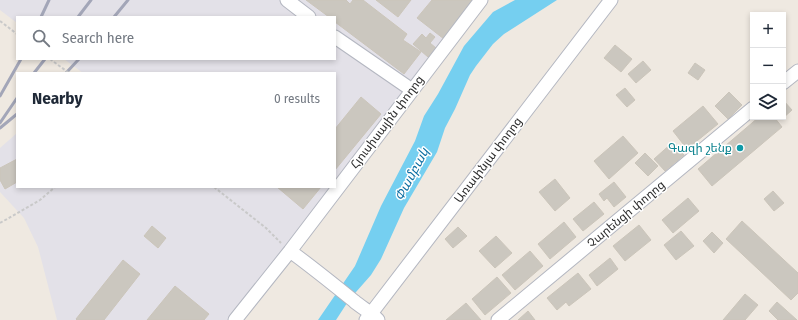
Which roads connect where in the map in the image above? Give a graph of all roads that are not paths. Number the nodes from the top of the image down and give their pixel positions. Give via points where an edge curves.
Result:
1 (287, 0) edge
2 (481, 0) edge
3 (611, 0) edge
4 (308, 16) edge
5 (336, 38) edge
6 (798, 70) edge
7 (786, 80) edge
8 (412, 90) junction
9 (750, 110) edge
10 (290, 251) junction
11 (372, 318) edge
12 (235, 320) edge
13 (498, 320) edge

1 - 4 street
2 - 8 street, Հյուսիսային փողոց
3 - 11 street, Առափնյա փողոց
5 - 8 street
6 - 7 street
8 - 10 street, Հյուսիսային փողոց
9 - 13 street, Չարենցի փողոց
10 - 11 street
10 - 12 street, Հյուսիսային փողոց

